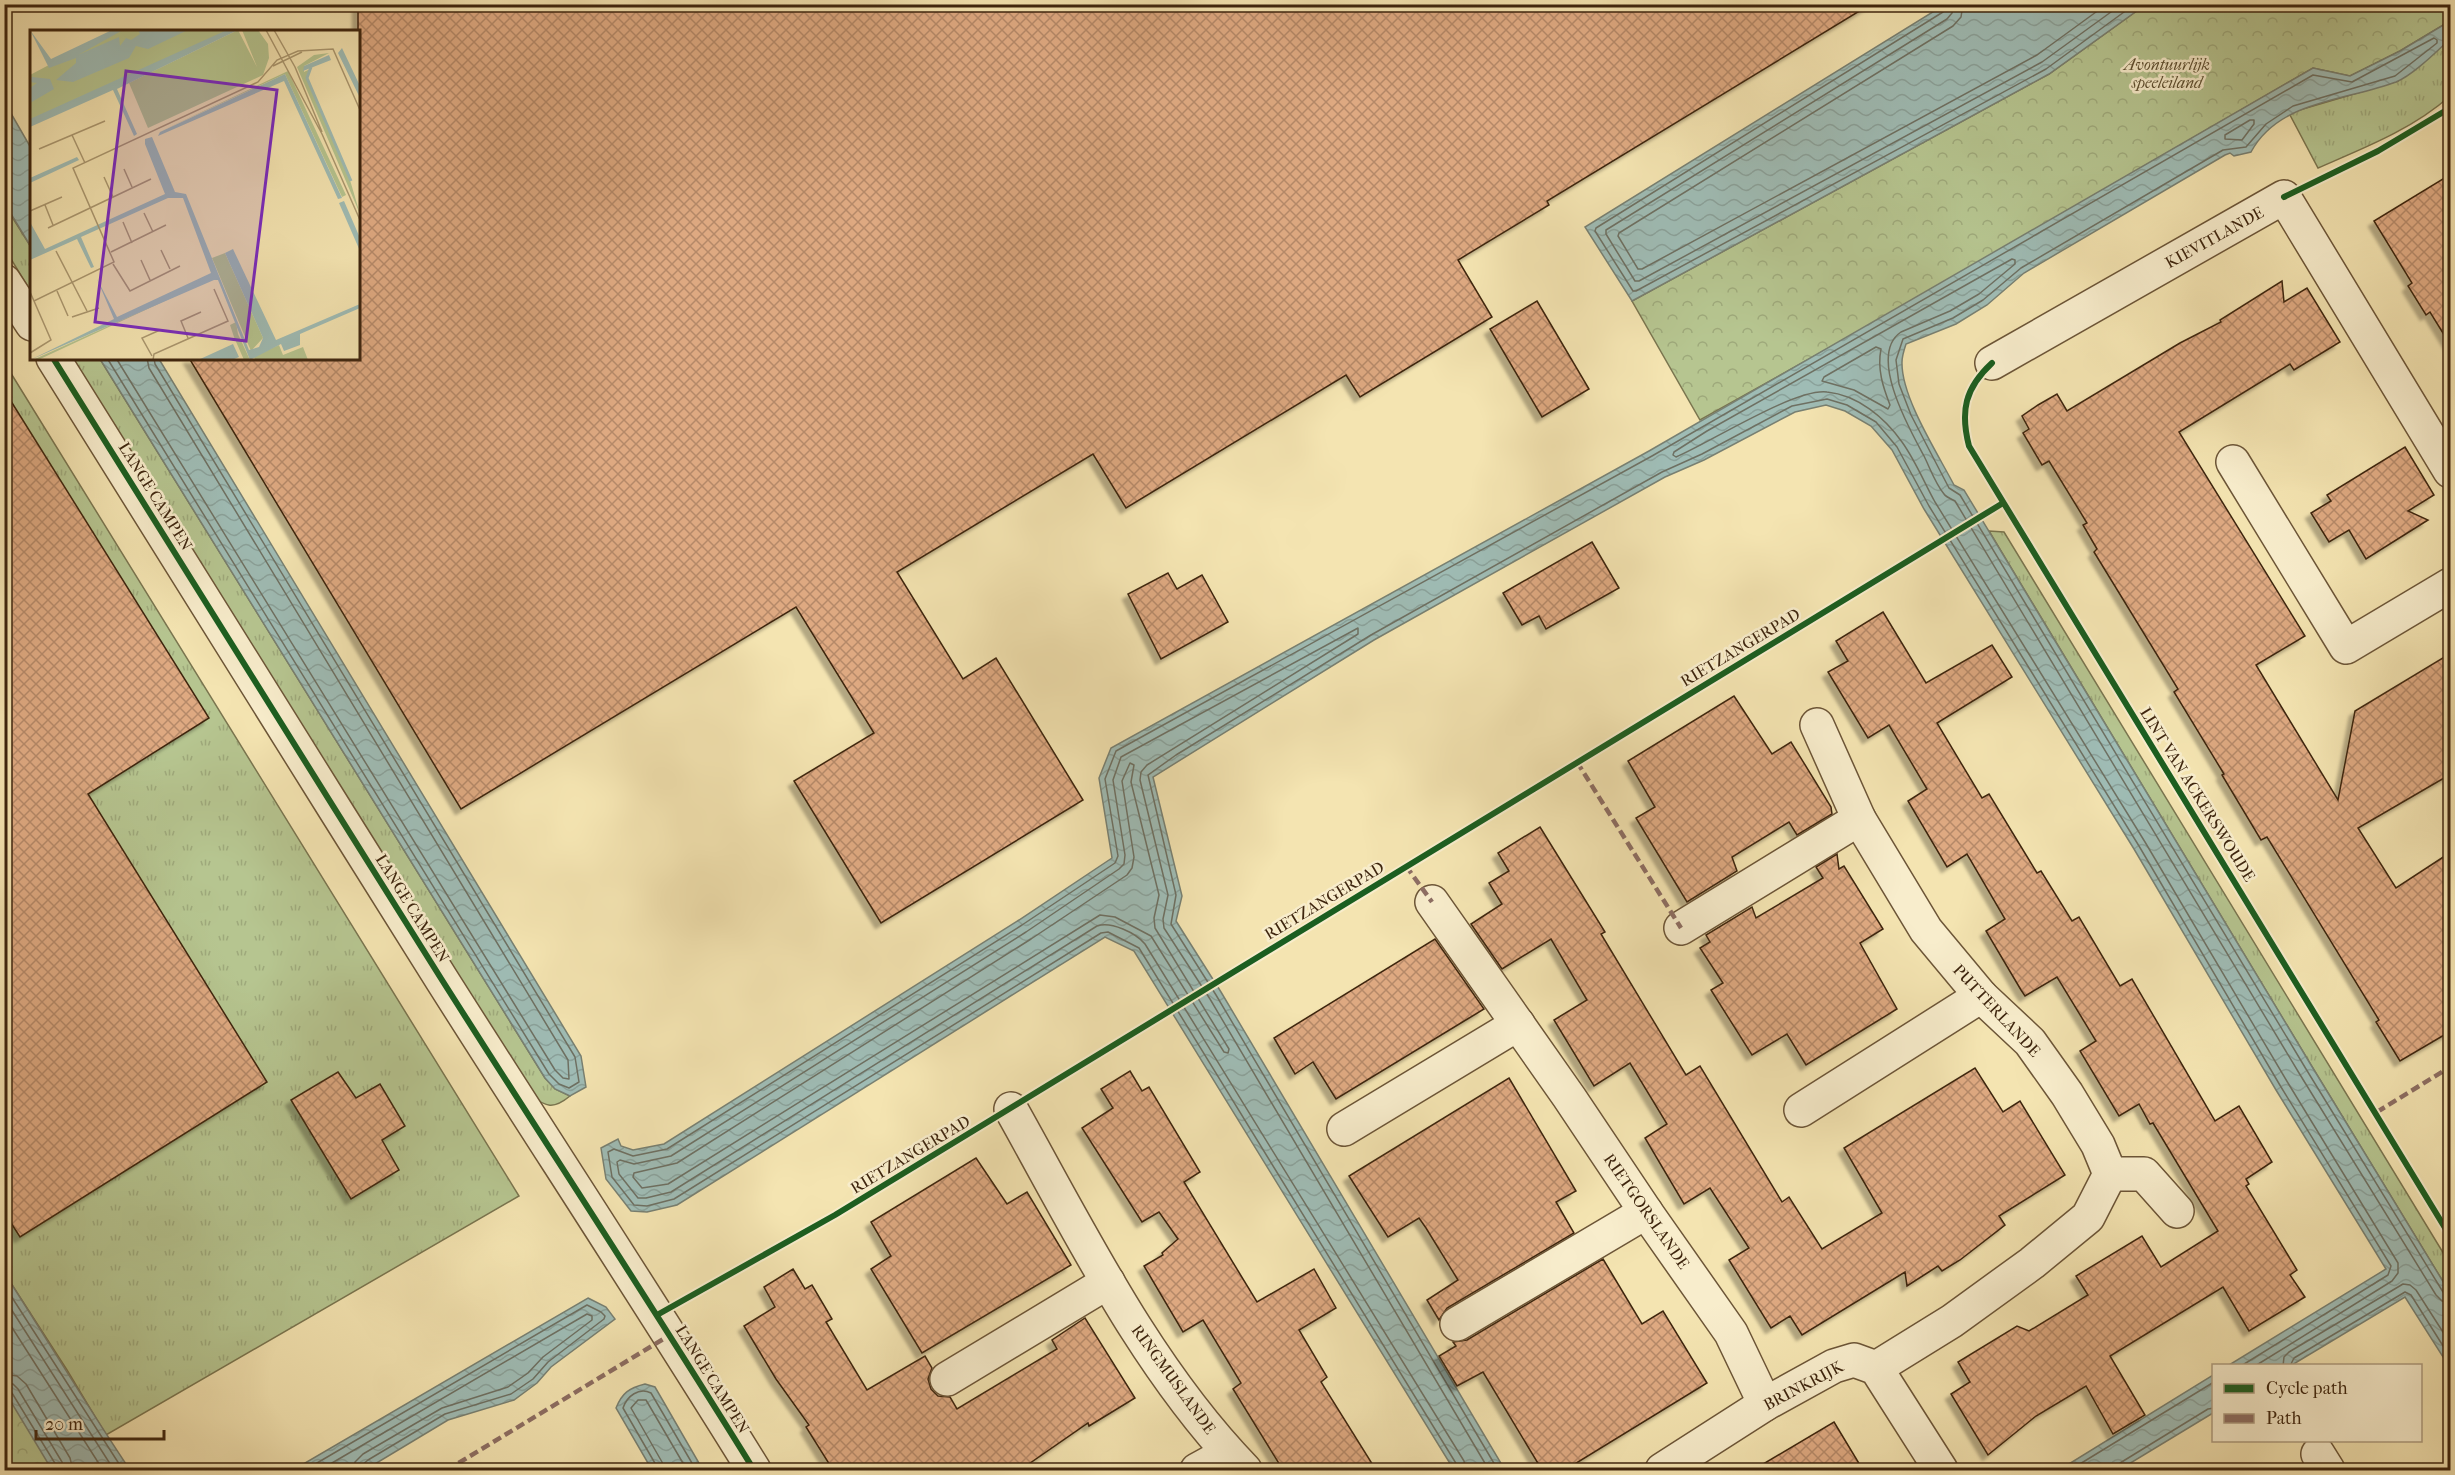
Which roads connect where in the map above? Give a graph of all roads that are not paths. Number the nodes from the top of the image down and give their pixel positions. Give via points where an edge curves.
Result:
1 (4, 281) edge
2 (30, 321) edge
3 (54, 360) edge
4 (1992, 363) dead end
5 (2233, 462) dead end
6 (2451, 471) edge
7 (2451, 585) edge
8 (1817, 725) dead end
9 (1859, 819) junction
10 (1432, 902) dead end
11 (1681, 928) dead end
12 (1981, 996) junction
13 (1518, 1024) junction
14 (1011, 1109) dead end
15 (1801, 1110) dead end
16 (1344, 1129) dead end
17 (2110, 1174) junction
18 (2177, 1210) dead end
19 (1646, 1212) junction
20 (1108, 1282) junction
21 (1457, 1324) dead end
22 (1876, 1368) junction
23 (947, 1379) dead end
24 (1765, 1404) junction
25 (1236, 1462) edge
26 (754, 1470) edge
27 (1197, 1470) edge
28 (1662, 1470) edge
29 (1941, 1470) edge

1 - 2 street
3 - 26 street, LANGE CAMPEN
4 - 6 street, KIEVITLANDE via 2284,197
5 - 7 street via 2346,647
8 - 9 street, PUTTERLANDE
9 - 11 street
9 - 12 street, PUTTERLANDE via 1926,930
10 - 13 street, RIETGORSLANDE
12 - 15 street
12 - 17 street, PUTTERLANDE via 2030,1042 2098,1145
13 - 16 street
13 - 19 street, RIETGORSLANDE
14 - 20 street, RINGMUSLANDE
17 - 18 street via 2144,1174
17 - 22 street via 2088,1217 1952,1321
19 - 21 street
19 - 24 street, RIETGORSLANDE via 1731,1333
20 - 23 street
20 - 25 street, RINGMUSLANDE via 1154,1357
22 - 24 street, BRINKRIJK via 1854,1360 1834,1366
22 - 29 street
24 - 28 street, BRINKRIJK
25 - 27 street

